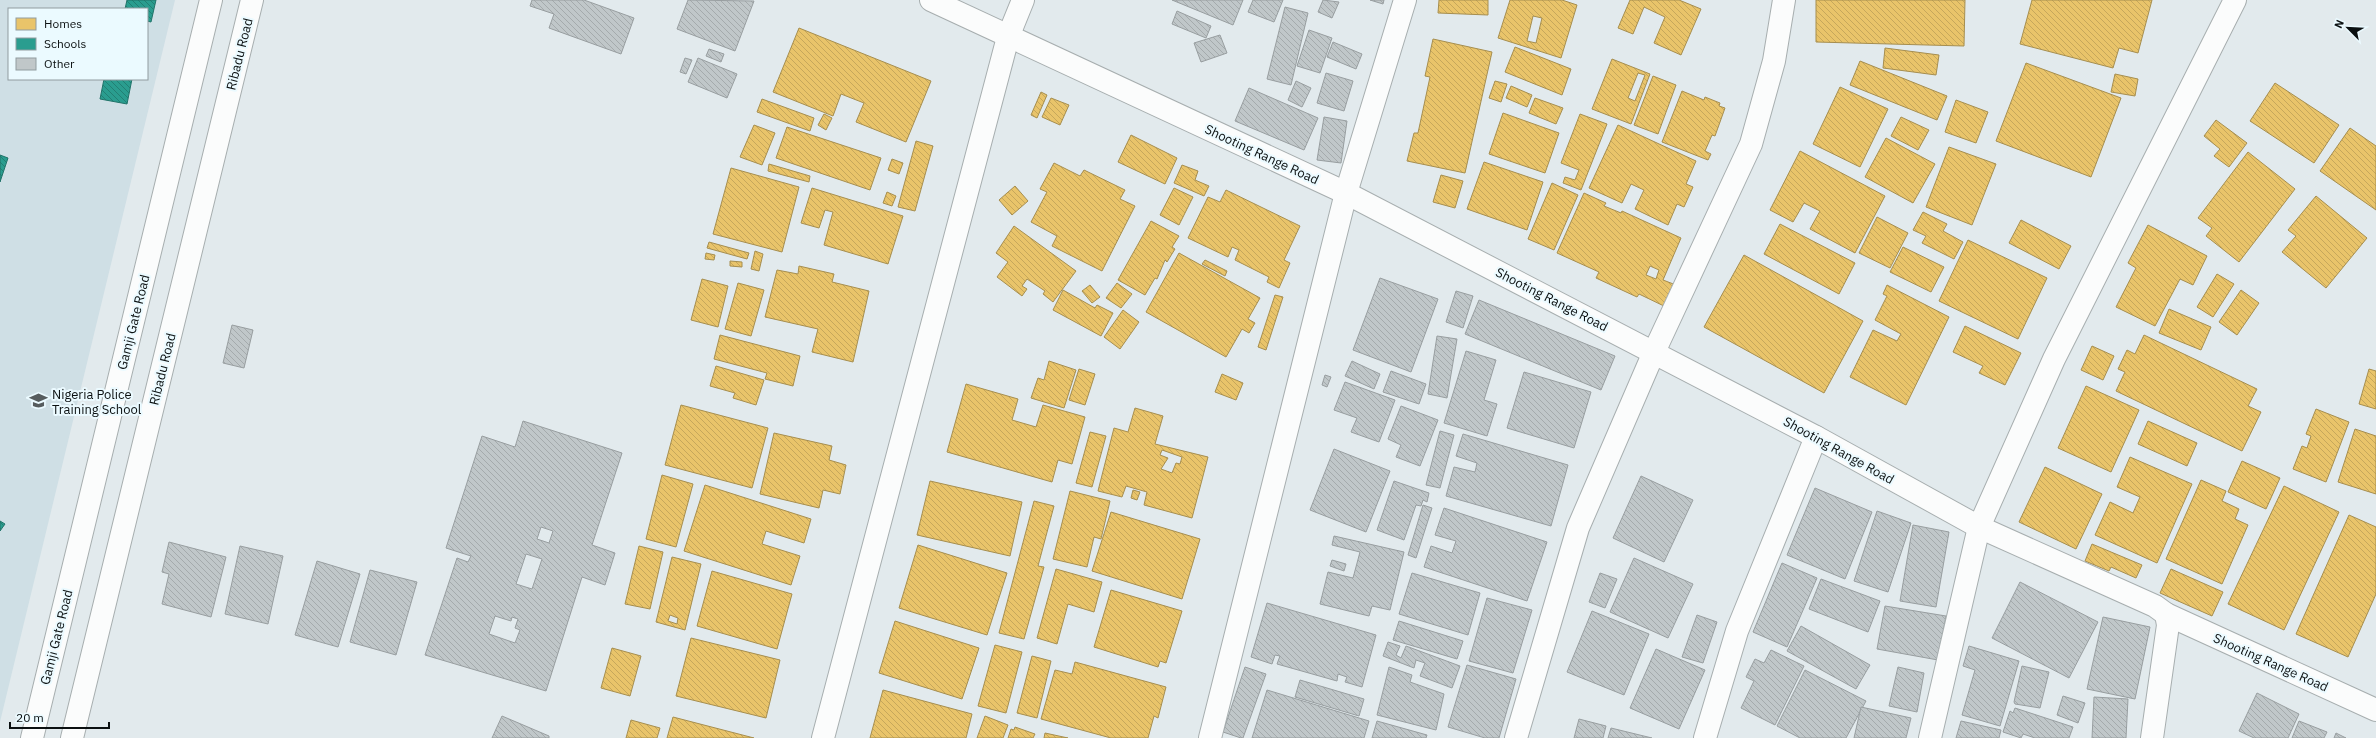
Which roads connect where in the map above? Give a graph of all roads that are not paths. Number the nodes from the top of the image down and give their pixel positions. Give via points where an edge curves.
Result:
1 (211, 0) edge
2 (252, 0) edge
3 (931, 0) edge
4 (1023, 0) edge
5 (1405, 0) edge
6 (1784, 0) edge
7 (2235, 0) edge
8 (1008, 37) junction
9 (1346, 193) junction
10 (1654, 352) junction
11 (1816, 437) junction
12 (1979, 527) junction
13 (2166, 614) junction
14 (2376, 710) edge
15 (32, 738) edge
16 (72, 738) edge
17 (823, 738) edge
18 (1210, 738) edge
19 (1516, 738) edge
20 (1705, 738) edge
21 (1930, 738) edge
22 (2152, 738) edge

1 - 15 street, Gamji Gate Road
2 - 16 street, Ribadu Road
3 - 8 street, Shooting Range Road
4 - 8 street
5 - 9 street
6 - 10 street via 1774,62 1751,144
7 - 12 street via 2054,359
8 - 9 street, Shooting Range Road
8 - 17 street
9 - 10 street, Shooting Range Road
9 - 18 street
10 - 11 street, Shooting Range Road
10 - 19 street via 1578,528
11 - 12 street, Shooting Range Road
11 - 20 street via 1736,631
12 - 13 street, Shooting Range Road via 2155,606
12 - 21 street
13 - 14 street, Shooting Range Road
13 - 22 street via 2168,625

